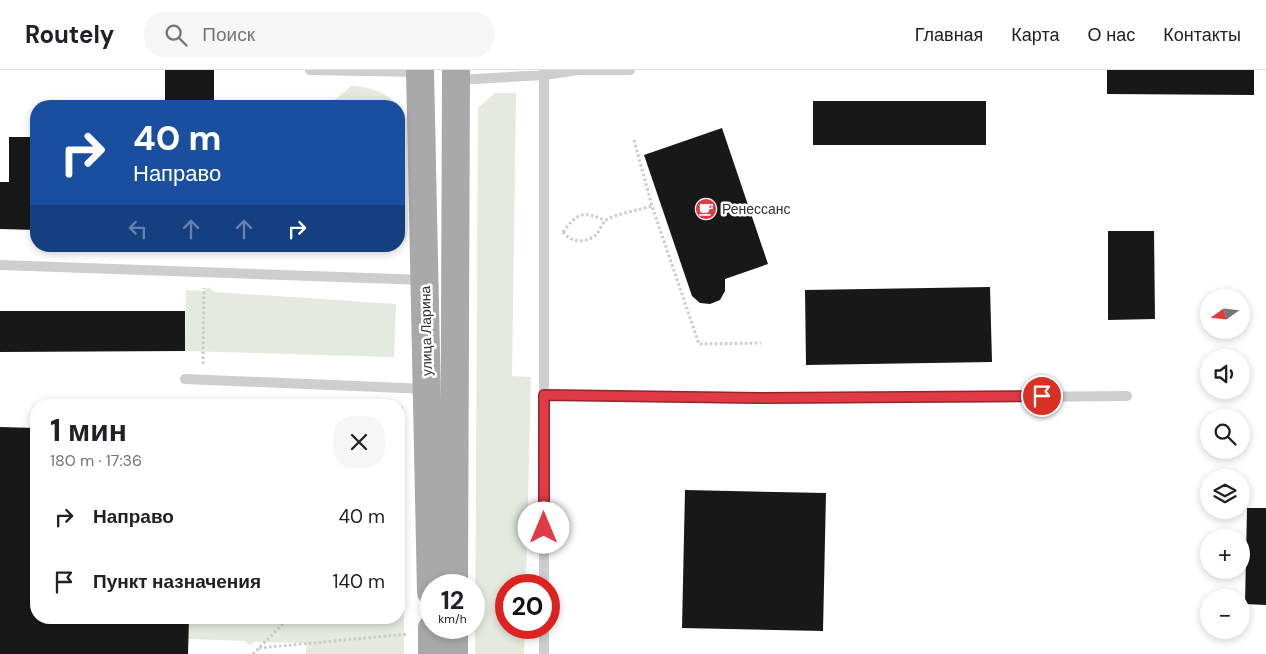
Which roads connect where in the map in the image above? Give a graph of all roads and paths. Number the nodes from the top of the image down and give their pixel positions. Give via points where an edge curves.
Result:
1 (310, 70) edge
2 (578, 70) edge
3 (630, 70) edge
4 (420, 71) edge
5 (544, 72) edge
6 (456, 75) edge
7 (634, 140) dead end
8 (652, 206) junction
9 (606, 221) junction
10 (561, 224) dead end
11 (563, 233) junction
12 (561, 240) dead end
13 (0, 265) edge
14 (205, 272) junction
15 (426, 280) junction
16 (761, 343) dead end
17 (185, 379) dead end
18 (203, 380) junction
19 (427, 389) junction
20 (544, 395) junction
21 (1127, 396) dead end
22 (431, 574) edge
23 (454, 574) edge
24 (544, 574) edge
25 (283, 624) edge
26 (420, 630) edge
27 (425, 639) edge
28 (454, 639) edge
29 (544, 639) edge
30 (259, 648) junction
31 (253, 654) edge
32 (432, 654) edge
33 (454, 654) edge
34 (544, 654) edge

1 - 4 lane
2 - 3 lane
2 - 5 lane
4 - 15 main road, улица Ларина
5 - 6 lane
5 - 20 lane
6 - 23 main road, улица Ларина
7 - 8 path
8 - 9 path
8 - 16 path via 699,344
9 - 11 path via 590,214 579,215
9 - 11 path via 589,240 569,239
10 - 11 path
11 - 12 path
13 - 14 lane
14 - 15 lane
14 - 18 path
15 - 19 main road, улица Ларина
17 - 18 lane
18 - 19 lane
19 - 22 main road, улица Ларина
20 - 21 lane via 760,398
20 - 24 lane
25 - 30 path
26 - 30 path
27 - 32 main road
28 - 33 main road
29 - 34 lane
30 - 31 path

